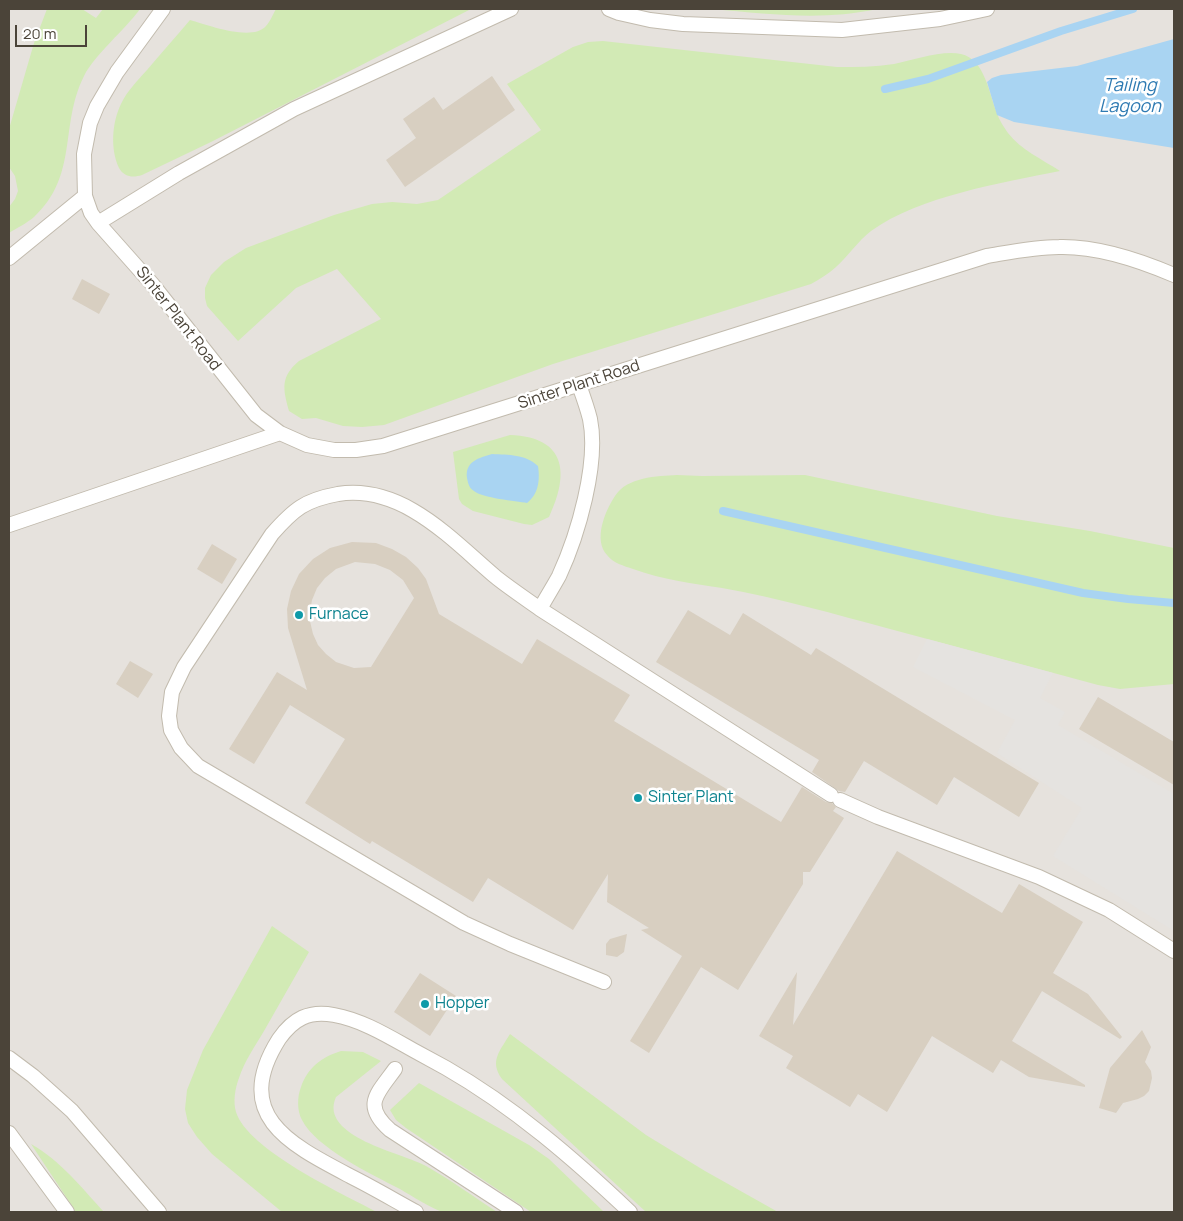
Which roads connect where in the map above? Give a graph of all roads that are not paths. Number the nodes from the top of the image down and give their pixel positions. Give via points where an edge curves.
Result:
1 (163, 9) edge
2 (510, 9) edge
3 (609, 9) edge
4 (987, 9) edge
5 (85, 196) junction
6 (98, 223) junction
7 (9, 258) edge
8 (1174, 275) edge
9 (579, 386) junction
10 (280, 433) junction
11 (9, 526) edge
12 (540, 609) junction
13 (1174, 951) edge
14 (604, 982) dead end
15 (9, 1058) edge
16 (395, 1069) dead end
17 (9, 1133) edge
18 (67, 1212) edge
19 (159, 1212) edge
20 (416, 1212) edge
21 (516, 1212) edge
22 (630, 1212) edge

1 - 5 lane via 117,72 90,123 84,154
2 - 6 lane via 294,110
3 - 4 lane via 650,20 682,24 842,30 940,19
5 - 6 lane, Sinter Plant Road
5 - 7 lane
6 - 10 lane, Sinter Plant Road via 153,285 256,415
8 - 9 lane, Sinter Plant Road via 1134,260 1085,249 1029,249 987,256
9 - 10 lane, Sinter Plant Road via 383,446 334,450 307,445
9 - 12 lane via 590,419 589,478 570,547
10 - 11 lane
12 - 13 lane via 836,797 878,817 1039,877 1109,910
12 - 14 lane via 499,580 438,527 401,504 386,498 345,493 308,501 287,516 272,534 184,667 172,692 171,730 181,748 198,766 464,922
15 - 19 lane via 72,1111
16 - 21 lane via 374,1104 380,1122
17 - 18 lane
20 - 22 lane via 314,1158 277,1131 261,1100 261,1084 275,1046 293,1022 320,1013 335,1015 371,1027 446,1068 548,1138

